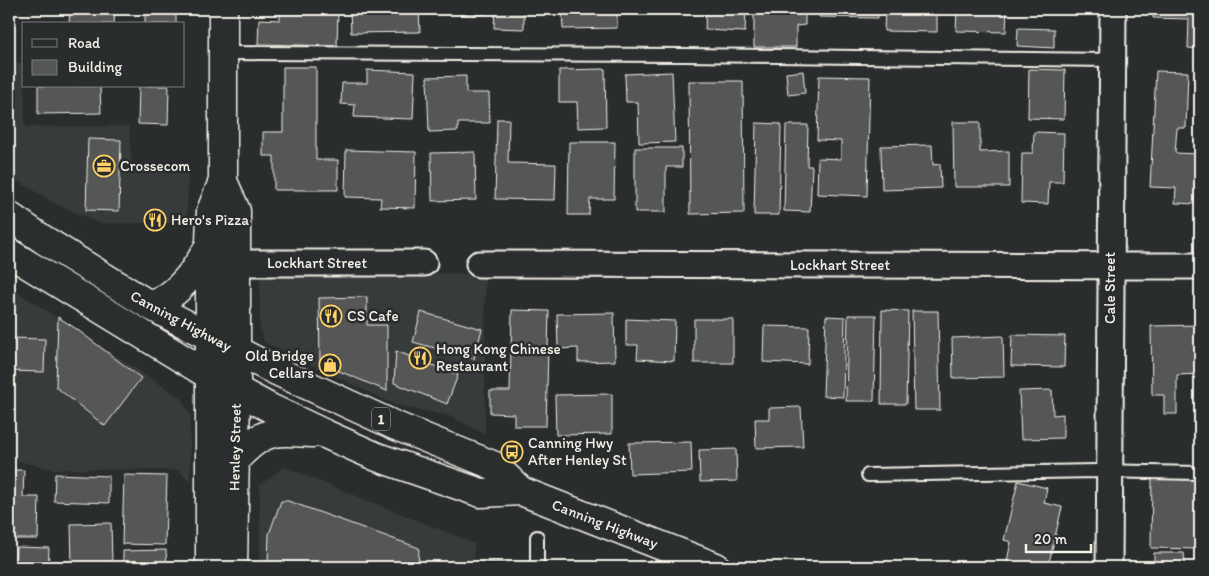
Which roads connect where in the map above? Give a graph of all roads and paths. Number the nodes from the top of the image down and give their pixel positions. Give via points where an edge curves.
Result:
1 (223, 9) edge
2 (1113, 9) edge
3 (223, 53) junction
4 (1111, 60) junction
5 (223, 180) junction
6 (9, 216) edge
7 (9, 253) edge
8 (210, 254) junction
9 (237, 263) junction
10 (424, 263) dead end
11 (479, 264) dead end
12 (1110, 265) junction
13 (1200, 266) edge
14 (151, 306) junction
15 (209, 337) junction
16 (236, 350) junction
17 (210, 375) junction
18 (236, 390) junction
19 (325, 434) junction
20 (234, 461) junction
21 (1110, 471) junction
22 (1200, 473) edge
23 (868, 475) dead end
24 (522, 491) junction
25 (537, 537) dead end
26 (210, 567) edge
27 (233, 567) edge
28 (537, 567) edge
29 (716, 567) edge
30 (1109, 567) edge

1 - 3 main road, Henley Street
2 - 4 street, Cale Street
3 - 4 lane
3 - 5 main road, Henley Street
4 - 12 street, Cale Street
5 - 8 main road, Henley Street via 211,211
5 - 9 main road, Henley Street via 236,211
6 - 14 main road, Canning Highway / 1
7 - 17 main road, Canning Highway / 1
8 - 9 street, Lockhart Street
8 - 14 main road via 175,293
8 - 15 main road, Henley Street
9 - 10 street, Lockhart Street
9 - 16 main road, Henley Street
11 - 12 street, Lockhart Street
12 - 13 street, Lockhart Street
12 - 21 street, Cale Street
14 - 15 main road, Canning Highway / 1
15 - 16 main road, Canning Highway / 1
15 - 17 main road, Henley Street
16 - 18 main road, Henley Street
16 - 24 main road, Canning Highway / 1 via 396,426 495,466
17 - 18 main road, Canning Highway / 1
17 - 26 main road, Henley Street
18 - 19 main road, Canning Highway / 1
18 - 20 main road, Henley Street
19 - 20 main road via 268,434 254,441
19 - 24 main road, Canning Highway / 1 via 482,493
20 - 27 main road, Henley Street
21 - 22 lane
21 - 23 lane
21 - 30 street, Cale Street
24 - 29 main road, Canning Highway / 1
25 - 28 lane

